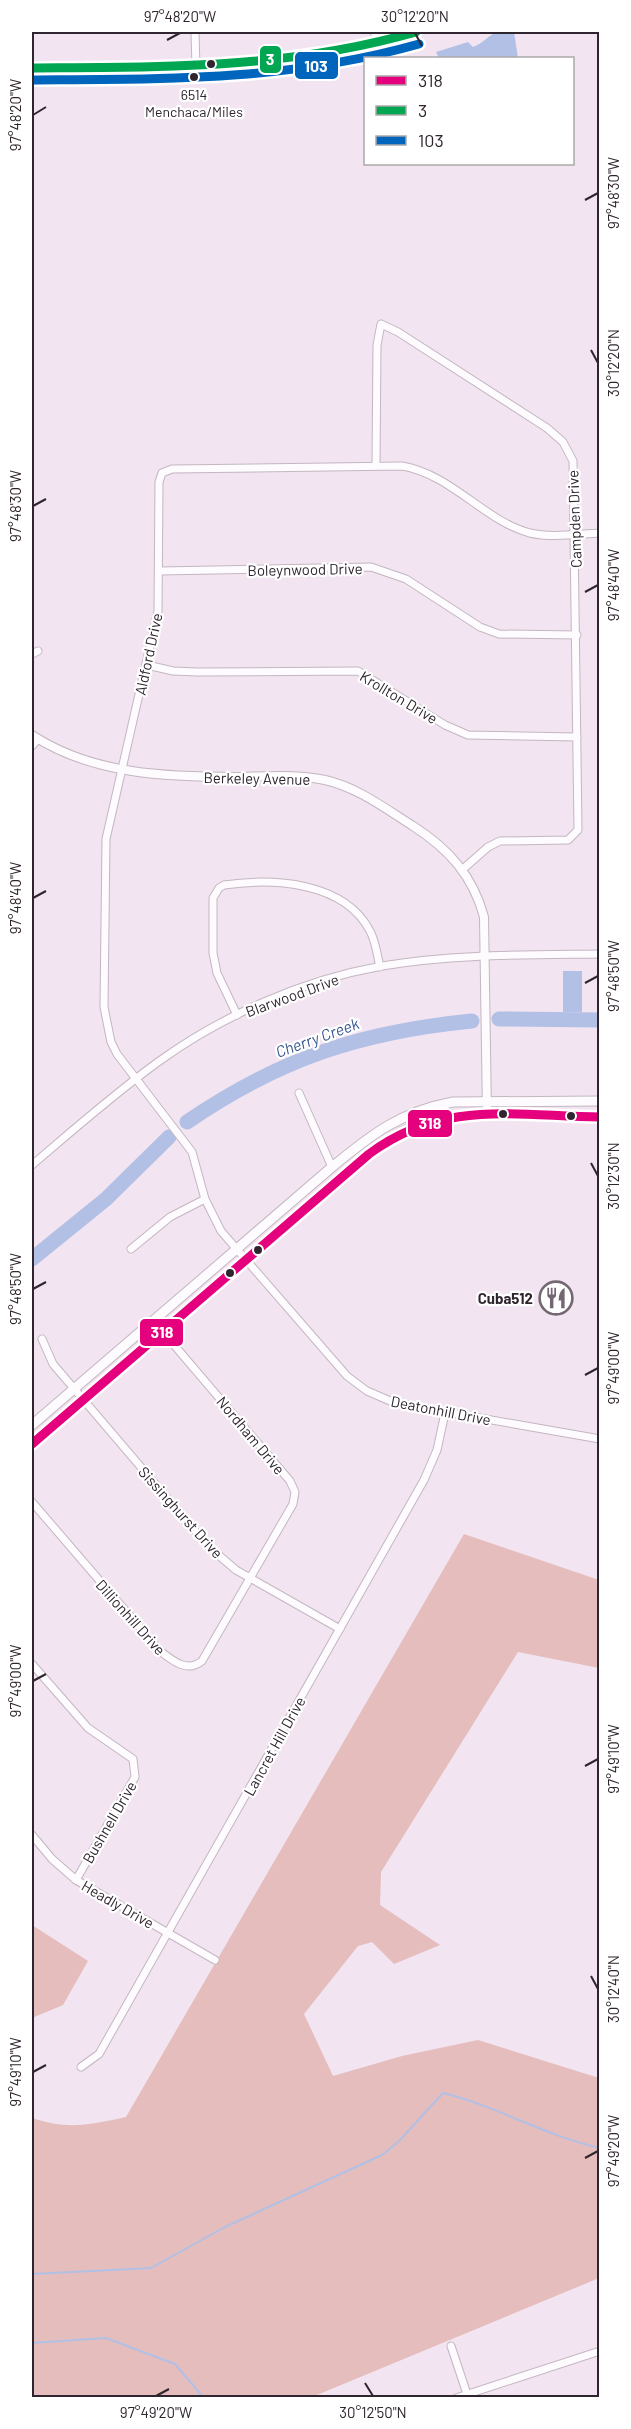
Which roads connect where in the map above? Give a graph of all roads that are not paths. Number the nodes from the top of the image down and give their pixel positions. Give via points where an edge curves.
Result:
1 (195, 32) edge
2 (375, 32) edge
3 (416, 32) edge
4 (375, 44) junction
5 (32, 68) edge
6 (196, 68) junction
7 (376, 465) junction
8 (600, 533) edge
9 (575, 534) junction
10 (160, 571) junction
11 (577, 635) junction
12 (147, 665) junction
13 (35, 737) edge
14 (577, 737) junction
15 (32, 746) edge
16 (122, 770) junction
17 (463, 869) junction
18 (600, 954) edge
19 (486, 956) junction
20 (380, 967) junction
21 (237, 1015) junction
22 (136, 1079) junction
23 (299, 1093) dead end
24 (487, 1101) junction
25 (584, 1101) junction
26 (600, 1101) edge
27 (487, 1115) junction
28 (585, 1117) junction
29 (600, 1117) edge
30 (32, 1165) edge
31 (332, 1167) junction
32 (205, 1199) junction
33 (131, 1249) dead end
34 (236, 1250) junction
35 (246, 1262) junction
36 (163, 1332) junction
37 (42, 1339) dead end
38 (74, 1389) junction
39 (84, 1401) junction
40 (445, 1413) junction
41 (32, 1425) edge
42 (600, 1439) edge
43 (32, 1444) edge
44 (32, 1502) edge
45 (249, 1578) junction
46 (340, 1629) junction
47 (32, 1664) edge
48 (32, 1835) edge
49 (76, 1880) junction
50 (168, 1933) junction
51 (215, 1960) dead end
52 (81, 2067) dead end
53 (451, 2346) dead end
54 (600, 2351) edge
55 (467, 2394) junction
56 (456, 2397) edge

1 - 6 street
2 - 4 street
3 - 4 main road
4 - 6 main road via 309,58
5 - 6 main road
7 - 9 street, Aldford Drive via 422,470 521,530 542,535
7 - 9 street, Campden Drive via 377,336 381,324 537,421 563,442 573,461
7 - 10 street, Aldford Drive via 166,470 159,482
8 - 9 street, Aldford Drive
9 - 11 street, Campden Drive
10 - 11 street, Boleynwood Drive via 382,569 406,579 480,627 499,634
10 - 12 street, Aldford Drive via 158,611
11 - 14 street, Campden Drive
12 - 14 street, Krollton Drive via 197,672 348,669 368,676 468,735
12 - 16 street, Aldford Drive
13 - 15 street
13 - 16 street, Berkeley Avenue via 67,753
14 - 17 street, Campden Drive via 576,834 558,841 500,841
16 - 17 street, Berkeley Avenue via 187,777 295,776 326,780 374,801 440,845
16 - 22 street, Aldford Drive via 106,839 104,1007 111,1042
17 - 19 street, Berkeley Avenue via 481,908
18 - 19 street, Blarwood Drive
19 - 20 street, Blarwood Drive
19 - 24 street, Berkeley Avenue
20 - 21 street, Blarwood Drive via 313,984
20 - 21 street via 366,925 349,907 322,891 277,883 224,885 213,898 213,953 217,973
21 - 22 street, Blarwood Drive
22 - 30 street, Blarwood Drive
22 - 32 street, Aldford Drive via 192,1152
23 - 31 street
24 - 25 main road
24 - 27 street, Berkeley Avenue
24 - 31 main road via 453,1102 406,1115 370,1135
25 - 26 main road
25 - 28 main road
27 - 28 main road
27 - 35 main road via 433,1120 387,1141
28 - 29 main road
31 - 34 main road
32 - 33 street via 170,1217
32 - 34 street, Aldford Drive via 215,1222
34 - 35 street, Deatonhill Drive
34 - 38 main road
35 - 36 main road
35 - 40 street, Deatonhill Drive via 357,1384 395,1403
36 - 39 main road
36 - 45 street, Nordham Drive via 294,1486 293,1504
37 - 38 street, Sissinghurst Drive via 53,1364
38 - 39 street, Sissinghurst Drive
38 - 41 main road
39 - 43 main road
39 - 45 street, Sissinghurst Drive via 209,1547
40 - 42 street, Deatonhill Drive
40 - 46 street, Lancret Hill Drive via 433,1462
44 - 45 street, Dillionhill Drive via 152,1643 181,1665 198,1664 206,1656
45 - 46 street, Sissinghurst Drive
46 - 50 street, Lancret Hill Drive
47 - 49 street, Bushnell Drive via 79,1719 128,1755 135,1765 135,1777
48 - 49 street, Headly Drive
49 - 50 street, Headly Drive
50 - 51 street, Headly Drive
50 - 52 street, Lancret Hill Drive via 99,2054
53 - 55 street
54 - 55 street
55 - 56 street

